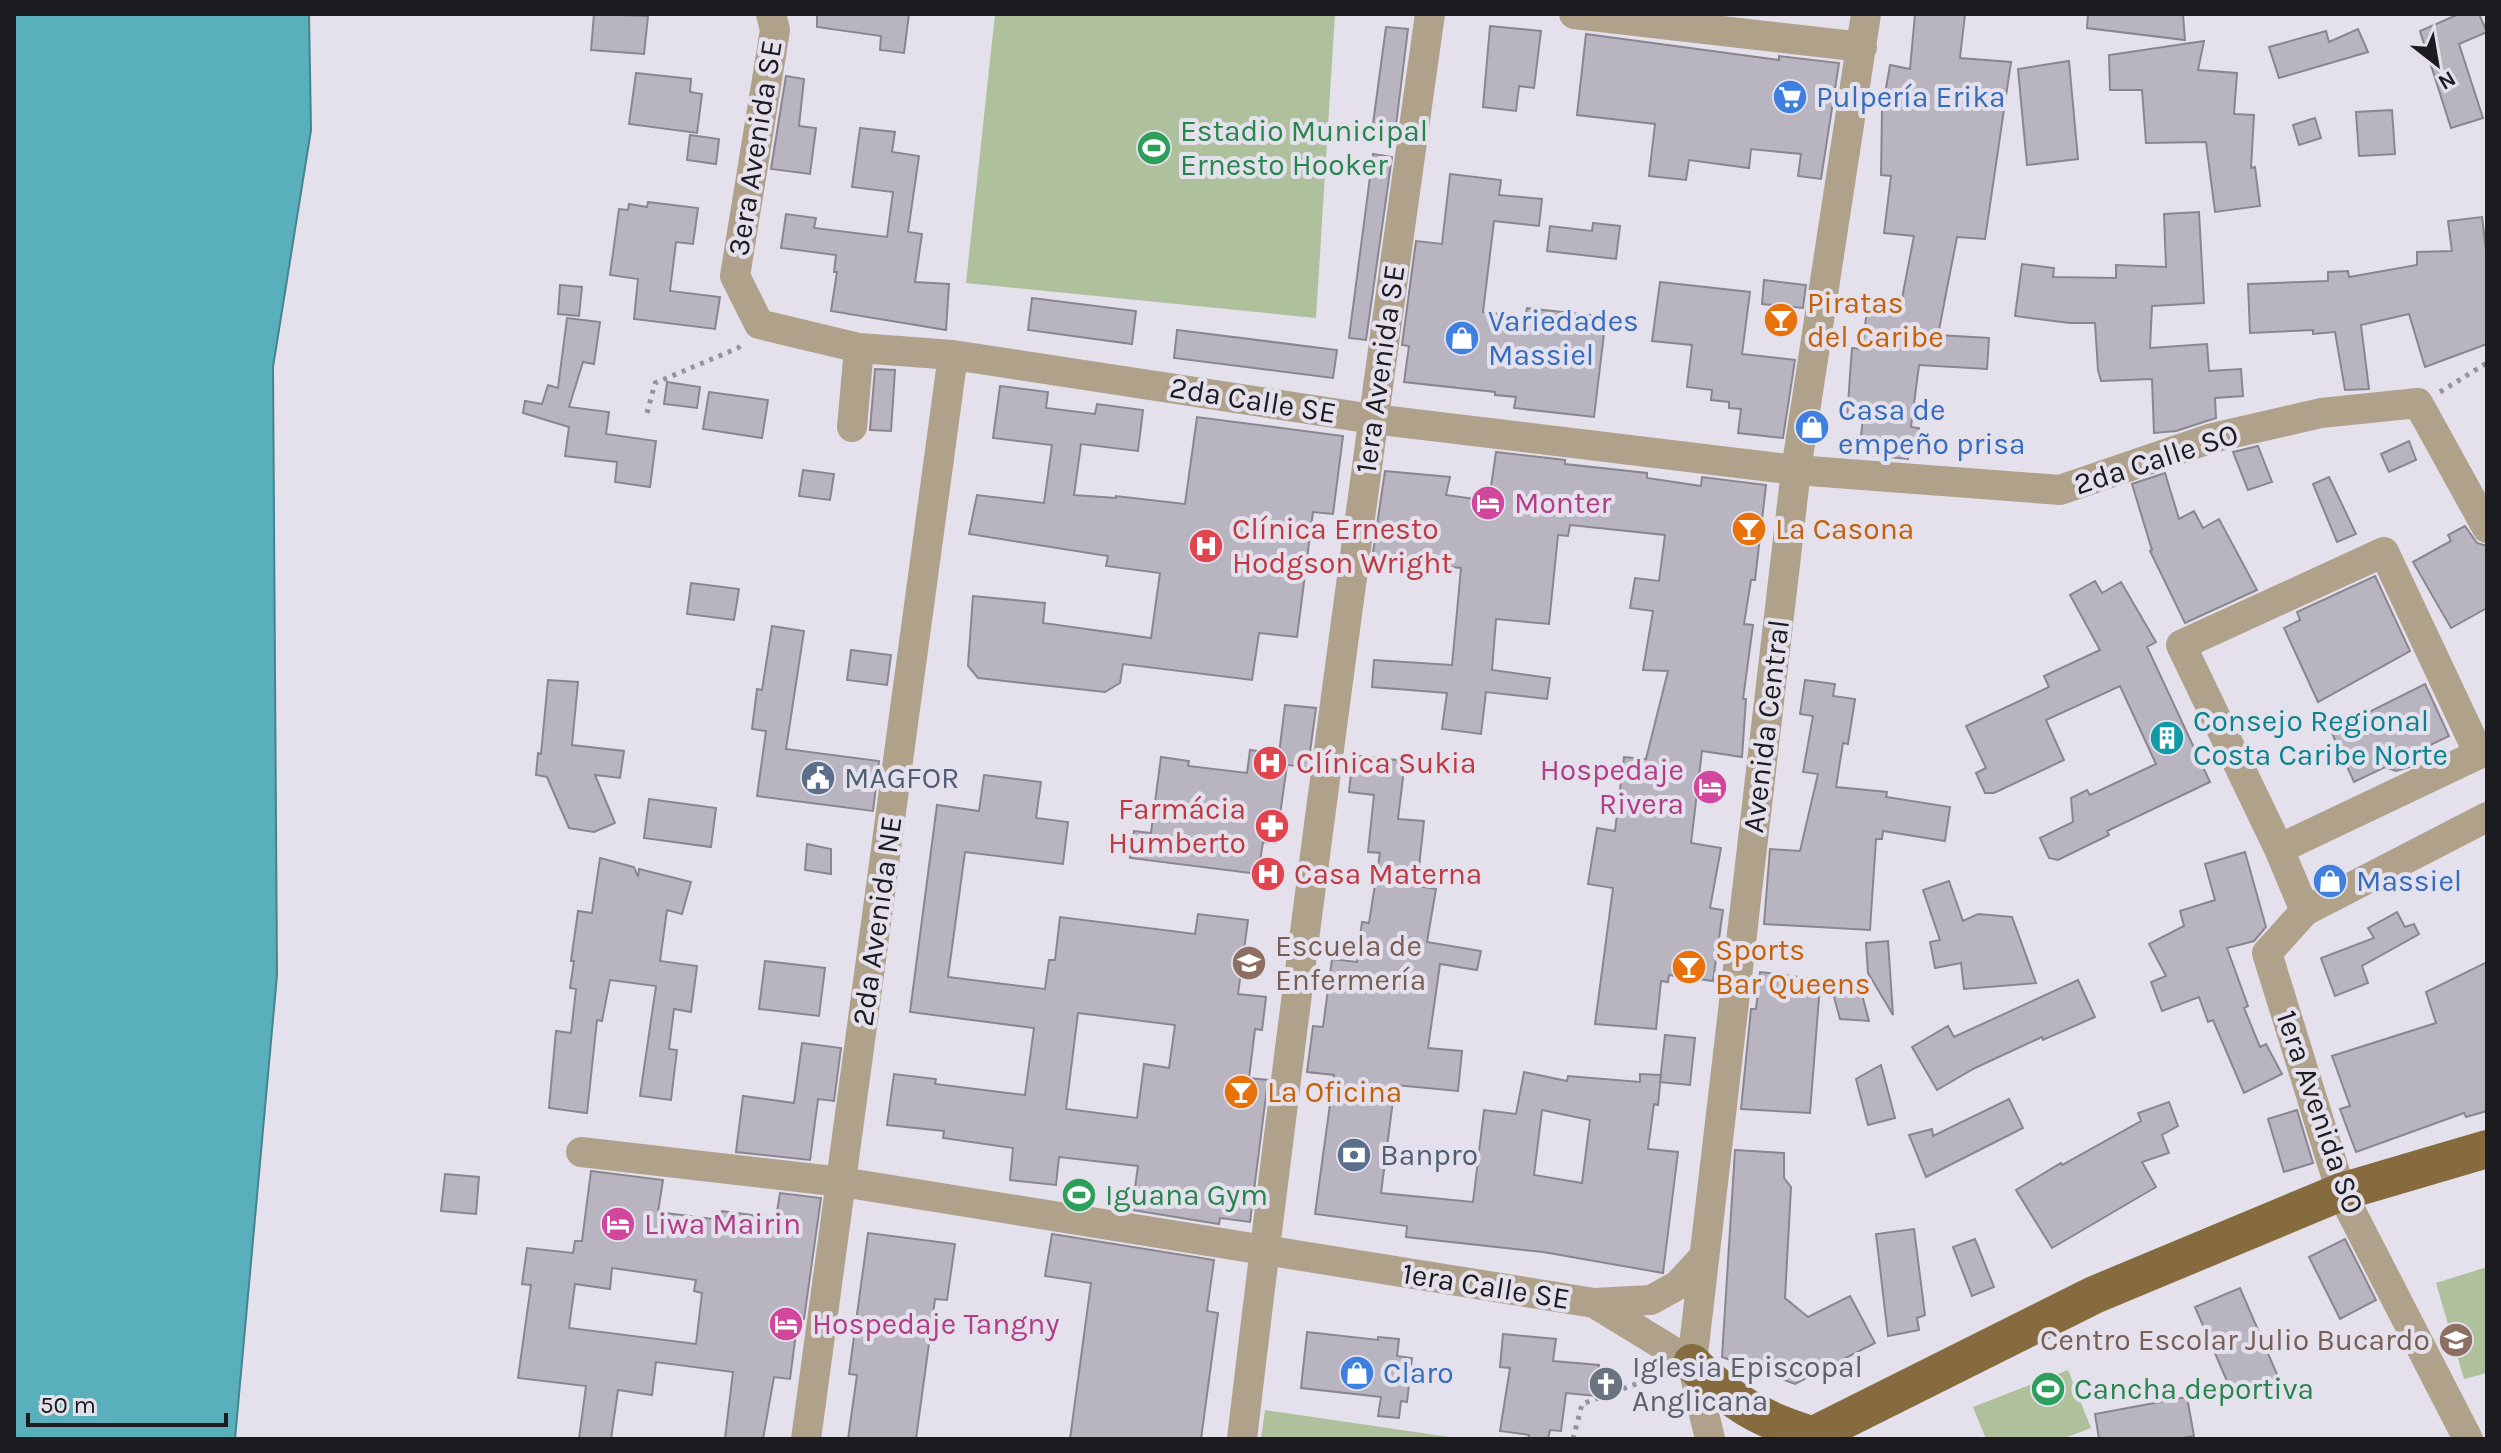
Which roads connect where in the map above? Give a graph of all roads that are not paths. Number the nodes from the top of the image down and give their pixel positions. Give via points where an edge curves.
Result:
1 (771, 14) edge
2 (1430, 14) edge
3 (1574, 14) edge
4 (1866, 14) edge
5 (1862, 47) junction
6 (759, 324) joint
7 (859, 348) junction
8 (953, 355) junction
9 (1373, 419) junction
10 (852, 427) dead end
11 (1796, 470) junction
12 (2487, 528) edge
13 (2487, 817) edge
14 (2279, 849) junction
15 (2305, 911) junction
16 (2487, 1149) edge
17 (581, 1152) dead end
18 (842, 1182) junction
19 (2341, 1192) junction
20 (1264, 1251) junction
21 (1704, 1257) junction
22 (1594, 1303) junction
23 (1692, 1363) junction
24 (1809, 1437) edge
25 (806, 1439) edge
26 (1242, 1439) edge
27 (1710, 1439) edge
28 (2468, 1439) edge

1 - 6 street, 3era Avenida SE via 775,30 735,276
2 - 9 street, 1era Avenida SE
3 - 5 street
4 - 5 street, Avenida Central
5 - 11 street, Avenida Central
6 - 7 street, 2da Calle SE
7 - 8 street, 2da Calle SE
7 - 10 street
8 - 9 street, 2da Calle SE
8 - 18 street, 2da Avenida NE
9 - 11 street, 2da Calle SE
9 - 20 street, 1era Avenida SE
11 - 12 street, 2da Calle SO via 2060,490 2212,438 2321,413 2418,403
11 - 21 street, Avenida Central
13 - 15 street
14 - 14 street via 2181,645 2384,552 2479,754
14 - 15 street
15 - 19 street, 1era Avenida SO via 2267,953
16 - 19 main road
17 - 18 street, 1era Calle SE
18 - 20 street, 1era Calle SE
18 - 25 street, 2da Avenida NE
19 - 24 main road via 2094,1295
19 - 28 street, 1era Avenida SO
20 - 22 street, 1era Calle SE
20 - 26 street, 1era Avenida SE
21 - 22 street via 1678,1285 1651,1300
21 - 23 street, Avenida Central
22 - 23 street, 1era Calle SE
23 - 24 main road via 1746,1409
23 - 27 street, Avenida Central

